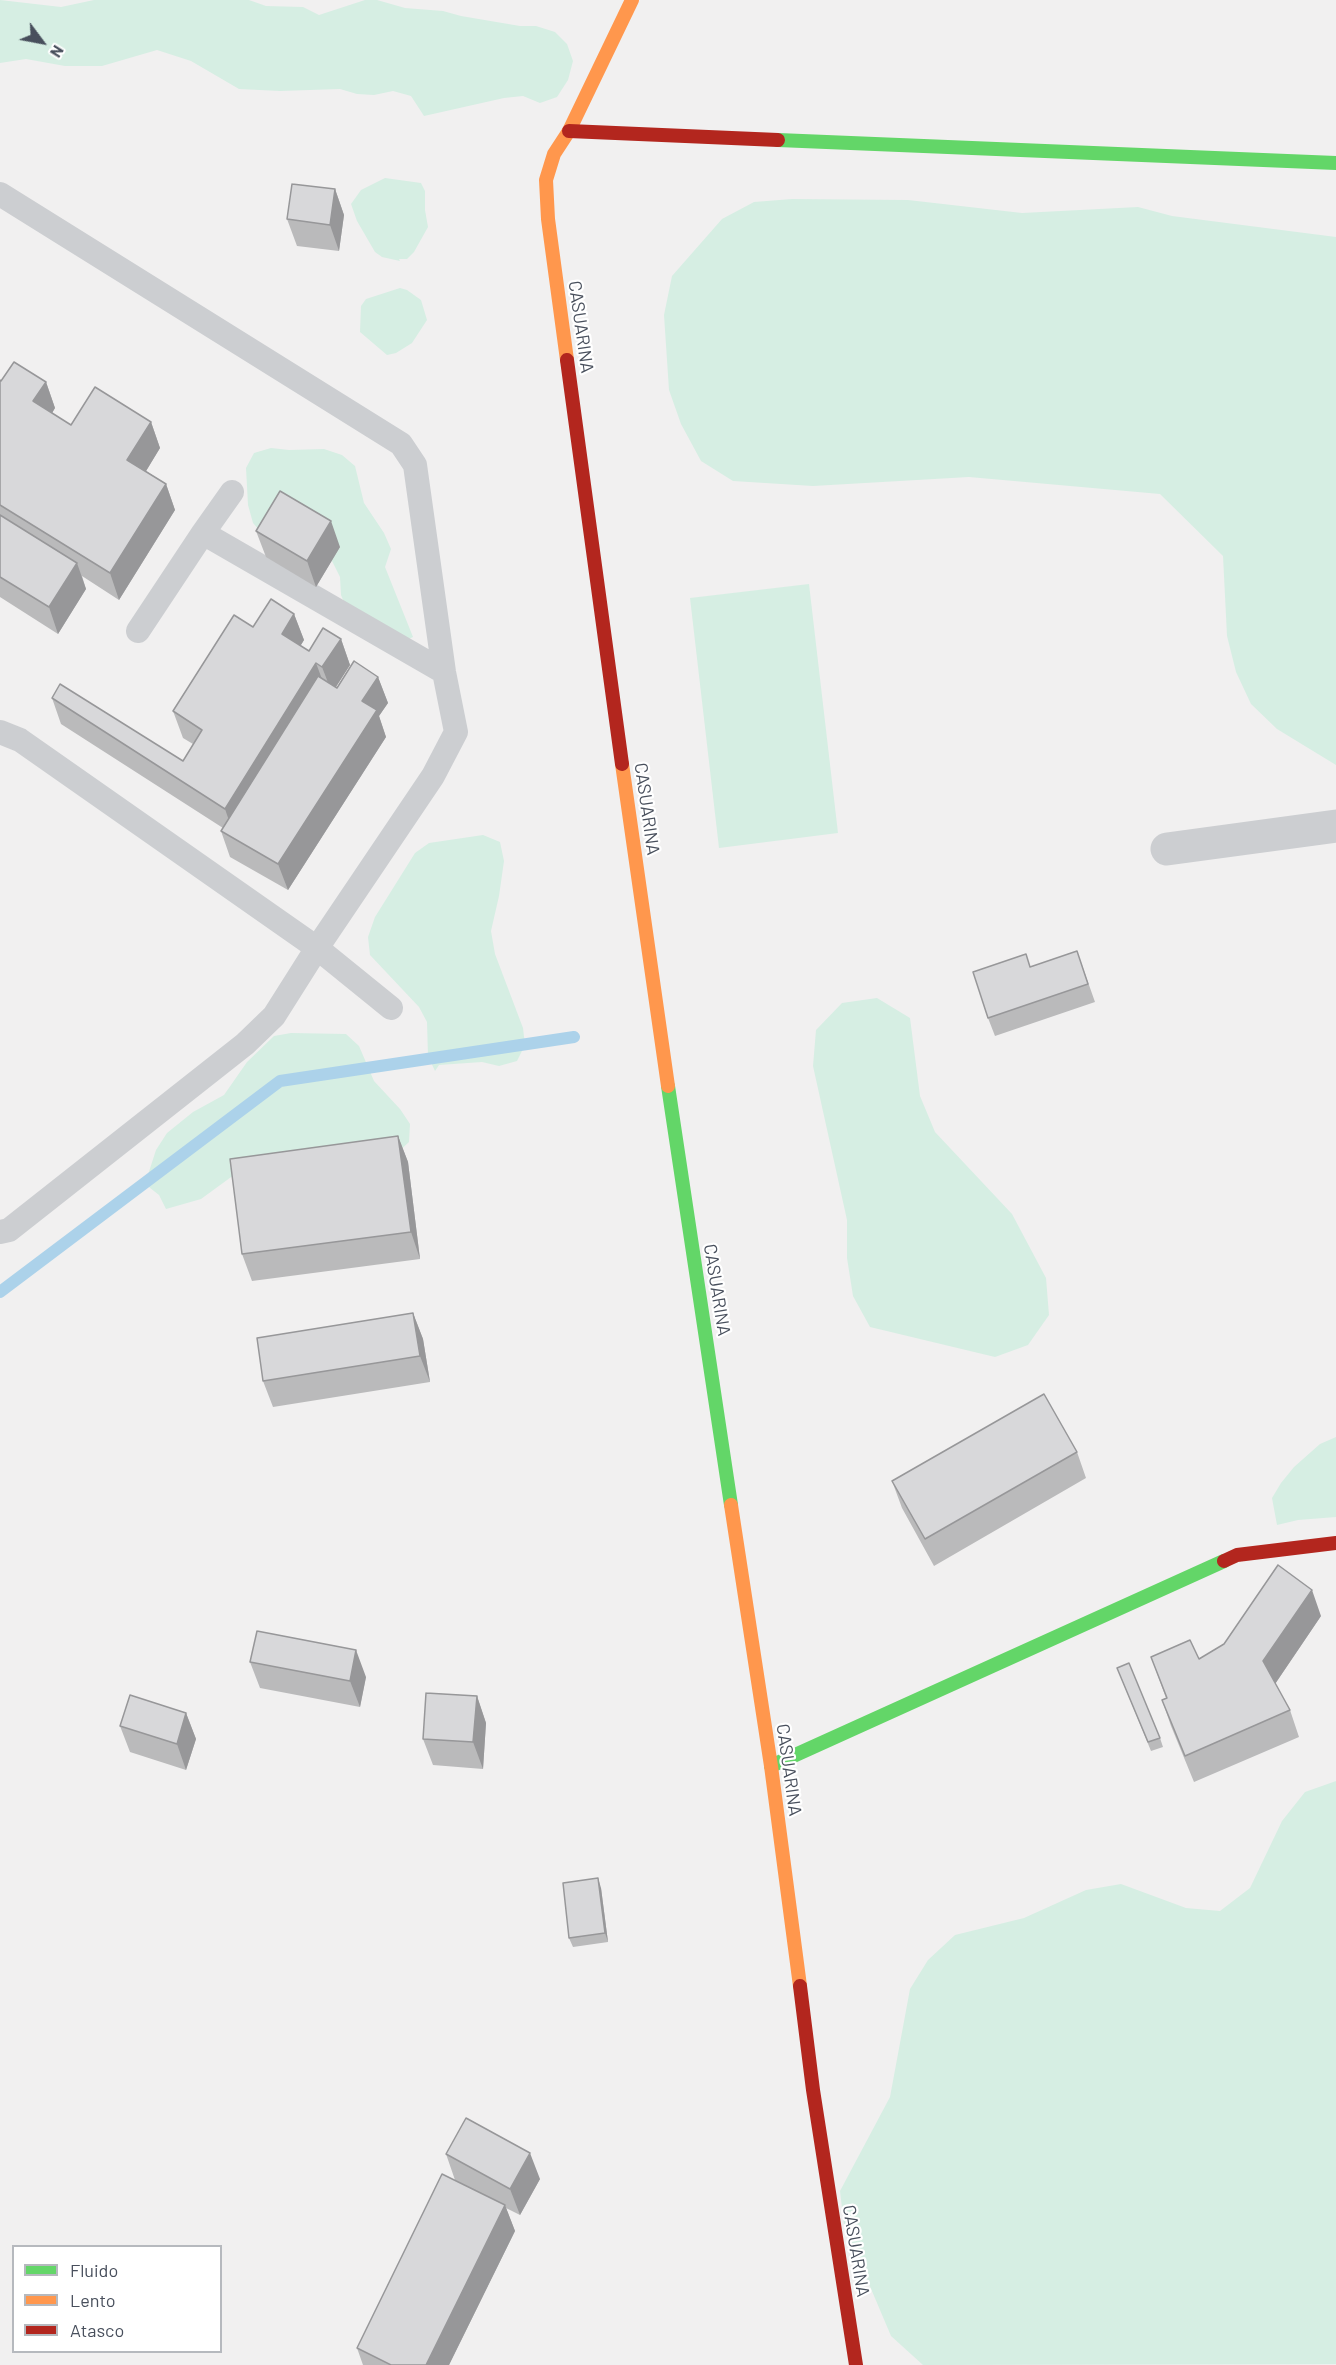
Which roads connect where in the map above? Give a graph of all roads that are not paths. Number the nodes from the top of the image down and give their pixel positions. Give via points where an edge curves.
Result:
1 (632, 0) edge
2 (569, 131) junction
3 (1336, 163) edge
4 (0, 194) edge
5 (232, 492) dead end
6 (203, 533) junction
7 (138, 631) dead end
8 (444, 672) junction
9 (0, 732) edge
10 (1336, 826) edge
11 (1167, 849) dead end
12 (317, 948) junction
13 (391, 1008) dead end
14 (0, 1232) edge
15 (1336, 1543) edge
16 (771, 1766) junction
17 (856, 2365) edge

1 - 2 street, CASUARINA
2 - 3 street
2 - 16 street, CASUARINA via 554,154 546,180 548,219 652,982
4 - 8 lane via 401,444 415,465
5 - 6 lane
6 - 7 lane
6 - 8 lane
8 - 12 lane via 456,732 433,776
9 - 12 lane via 20,740
10 - 11 street
12 - 13 lane
12 - 14 lane via 274,1016 244,1044 9,1230
15 - 16 street via 1237,1555
16 - 17 street, CASUARINA via 813,2090

